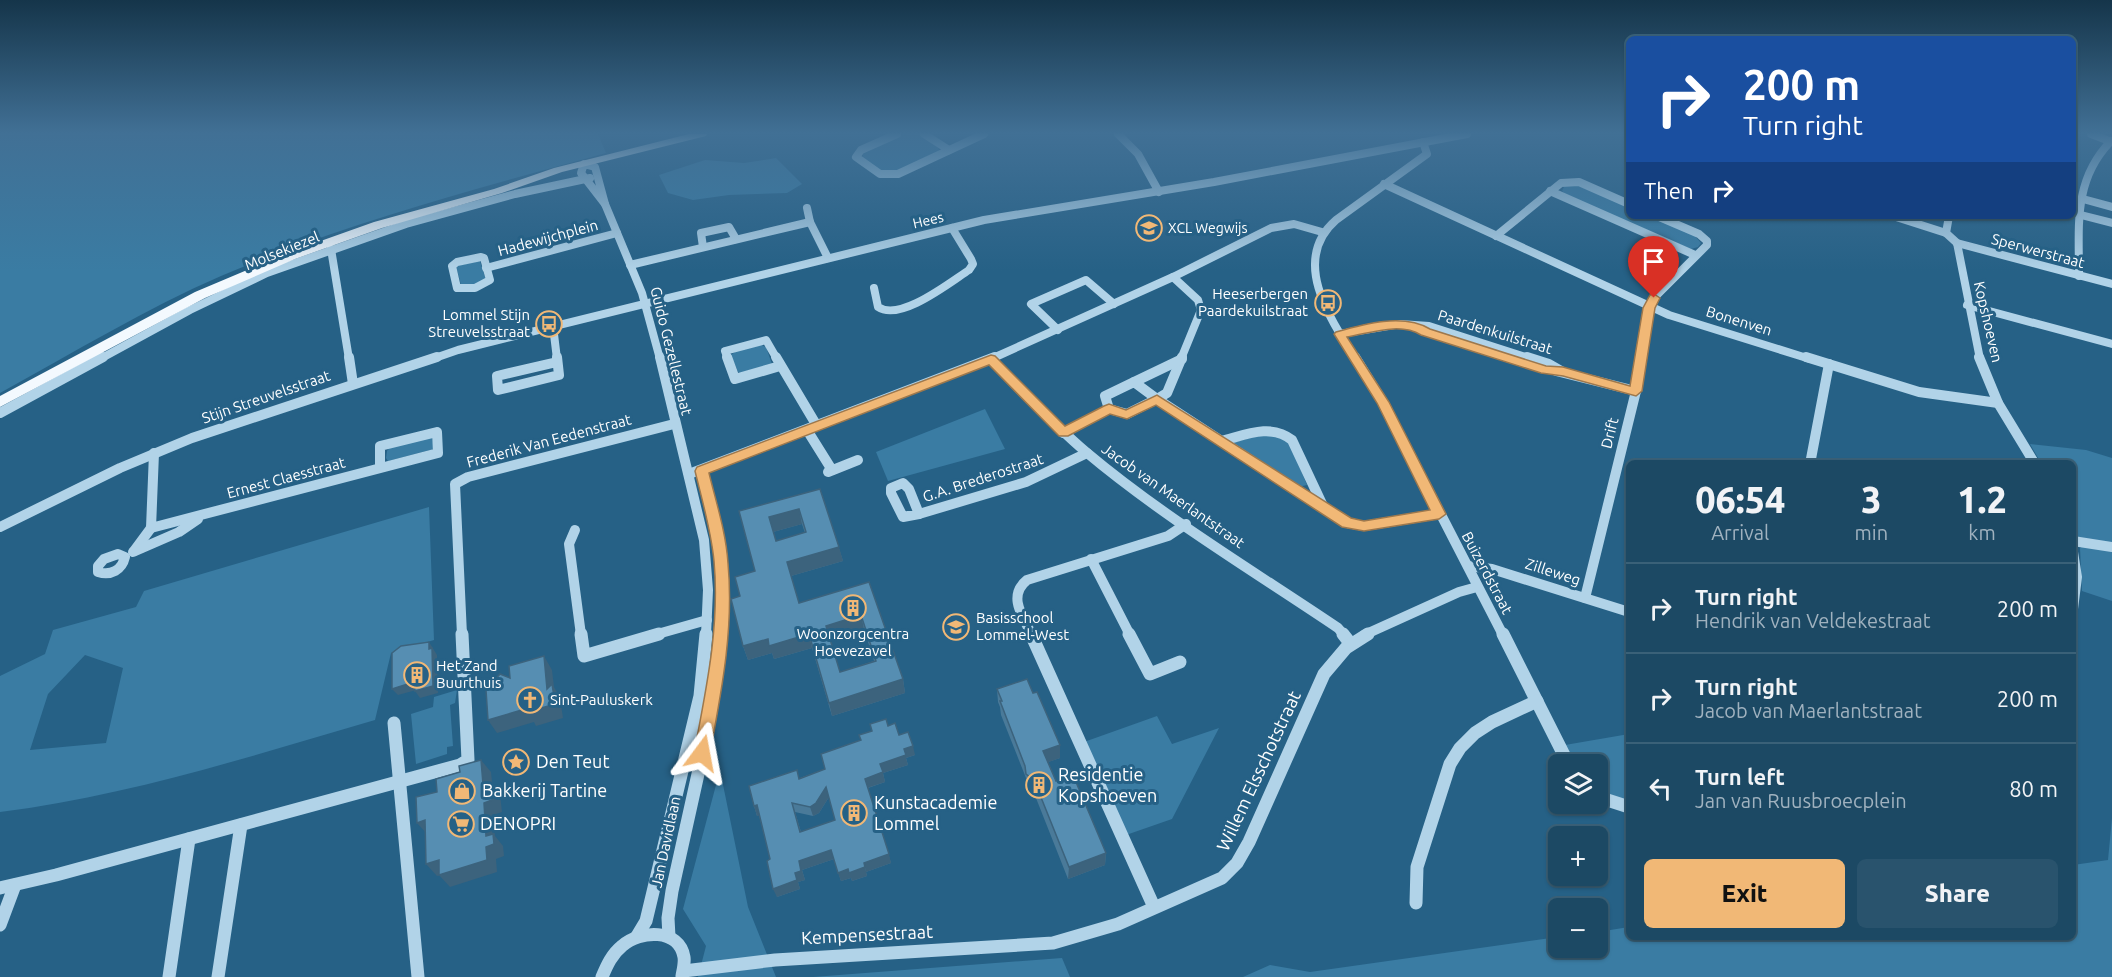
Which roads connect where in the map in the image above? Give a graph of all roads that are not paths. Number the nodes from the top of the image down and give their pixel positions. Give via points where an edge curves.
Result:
1 (549, 180) edge
2 (566, 180) edge
3 (592, 180) edge
4 (592, 180) edge
5 (1152, 180) edge
6 (1225, 180) edge
7 (1390, 180) edge
8 (2087, 180) edge
9 (1384, 184) junction
10 (1550, 191) junction
11 (1159, 192) junction
12 (2082, 199) junction
13 (1626, 203) edge
14 (605, 204) junction
15 (2112, 207) edge
16 (807, 208) dead end
17 (2081, 215) junction
18 (1664, 219) edge
19 (1902, 219) edge
20 (1948, 219) edge
21 (810, 222) junction
22 (2112, 224) edge
23 (952, 228) junction
24 (1322, 232) junction
25 (617, 233) junction
26 (1946, 233) junction
27 (1496, 236) junction
28 (736, 239) junction
29 (1957, 243) junction
30 (703, 247) junction
31 (331, 249) junction
32 (1695, 255) junction
33 (828, 258) junction
34 (630, 265) junction
35 (486, 268) junction
36 (2079, 276) junction
37 (1173, 277) junction
38 (2112, 284) edge
39 (874, 288) dead end
40 (646, 303) junction
41 (1114, 304) junction
42 (1967, 305) junction
43 (1649, 308) junction
44 (553, 326) junction
45 (1058, 330) junction
46 (1340, 334) junction
47 (2112, 344) edge
48 (991, 359) junction
49 (1182, 359) junction
50 (557, 362) junction
51 (1829, 364) junction
52 (780, 366) junction
53 (1134, 382) junction
54 (353, 384) junction
55 (1636, 391) junction
56 (1157, 399) junction
57 (0, 402) edge
58 (1998, 403) junction
59 (1109, 409) junction
60 (0, 413) edge
61 (675, 424) junction
62 (812, 428) junction
63 (1063, 433) junction
64 (1222, 441) junction
65 (154, 453) junction
66 (1087, 453) junction
67 (858, 459) dead end
68 (1811, 460) edge
69 (2033, 460) edge
70 (380, 468) junction
71 (695, 472) junction
72 (1323, 506) junction
73 (919, 514) dead end
74 (1439, 514) junction
75 (200, 517) junction
76 (1186, 524) junction
77 (0, 527) edge
78 (152, 528) junction
79 (575, 530) dead end
80 (718, 537) junction
81 (704, 540) junction
82 (2076, 541) edge
83 (2112, 547) edge
84 (1090, 559) junction
85 (1468, 566) junction
86 (1477, 586) junction
87 (1585, 598) junction
88 (1626, 611) edge
89 (707, 620) junction
90 (1350, 643) junction
91 (1180, 662) dead end
92 (1537, 701) junction
93 (394, 723) dead end
94 (687, 753) junction
95 (702, 753) junction
96 (1564, 754) edge
97 (399, 782) junction
98 (1608, 800) edge
99 (1626, 806) edge
100 (241, 825) junction
101 (189, 839) junction
102 (661, 860) junction
103 (679, 860) junction
104 (15, 885) junction
105 (0, 888) edge
106 (1416, 903) dead end
107 (1154, 907) junction
108 (0, 925) edge
109 (637, 936) junction
110 (669, 937) junction
111 (1053, 943) joint
112 (683, 974) edge
113 (169, 977) edge
114 (218, 977) edge
115 (418, 977) edge
116 (602, 977) edge

1 - 57 main road, Molsekiezel via 371,227 257,269
2 - 31 street, Molsekiezel
3 - 14 street, Guido Gezellestraat
4 - 14 street, Guido Gezellestraat
5 - 11 street
6 - 11 street, Hees
7 - 9 street
8 - 12 street
9 - 24 street
9 - 27 street, Bonenven
10 - 13 street via 1571,181
10 - 27 street
10 - 32 street
11 - 23 street, Hees
12 - 15 street
12 - 17 street
14 - 25 street, Guido Gezellestraat
16 - 21 street
17 - 22 street
17 - 36 street
18 - 32 street via 1705,238 1707,245
19 - 26 street
20 - 26 street
21 - 28 street
21 - 33 street
23 - 33 street, Hees
23 - 39 street via 971,259 969,270 900,310 881,310
24 - 37 street via 1279,225
24 - 46 street, Buizerdstraat via 1315,254 1315,278
25 - 34 street, Guido Gezellestraat
25 - 35 street, Hadewijchplein
26 - 29 street
27 - 43 street, Bonenven
28 - 30 street
28 - 30 street via 729,227 709,230 701,233
29 - 36 street, Sperwerstraat
29 - 42 street, Kopshoeven
30 - 34 street
31 - 54 street
31 - 60 street, Molsekiezel via 225,292
32 - 43 street, Drift
33 - 40 street, Hees
34 - 40 street, Guido Gezellestraat
35 - 35 street, Hadewijchplein via 481,257 453,264 457,288 486,284 490,280
36 - 38 street, Sperwerstraat
37 - 41 street
37 - 49 street via 1201,304
40 - 44 street, Stijn Streuvelsstraat
40 - 61 street, Guido Gezellestraat
41 - 45 street
41 - 45 street via 1086,280 1031,304
42 - 47 street
42 - 58 street, Kopshoeven via 1978,357
43 - 51 street, Bonenven
43 - 55 street, Drift
44 - 50 street
44 - 54 street, Stijn Streuvelsstraat via 458,350
45 - 48 street
46 - 55 street, Paardenkuilstraat via 1400,324 1416,326 1545,370
46 - 74 street, Buizerdstraat via 1383,402
48 - 62 street
48 - 63 street, Jacob van Maerlantstraat
49 - 53 street
49 - 56 street via 1167,393
50 - 50 street via 559,375 498,390 497,376
51 - 58 street, Bonenven via 1919,392
51 - 68 street
52 - 52 street via 766,340 725,351 735,379
52 - 62 street
53 - 56 street
53 - 59 street via 1105,396
54 - 65 street, Stijn Streuvelsstraat
55 - 87 street, Drift
56 - 59 street via 1127,414
56 - 64 street
58 - 69 street, Kopshoeven
59 - 63 street
61 - 71 street, Guido Gezellestraat
61 - 97 street, Frederik Van Eedenstraat via 468,477 455,484 468,760
62 - 67 street via 829,471
62 - 71 street
63 - 66 street, Jacob van Maerlantstraat
64 - 72 street
64 - 72 street via 1271,430 1284,433 1292,440
65 - 77 street, Stijn Streuvelsstraat
65 - 78 street
66 - 73 street, G.A. Brederostraat via 1015,486
66 - 76 street, Jacob van Maerlantstraat
70 - 70 street, Ernest Claesstraat via 380,446 437,432 438,453
70 - 75 street, Ernest Claesstraat
71 - 80 street, Jan Davidlaan
71 - 81 street, Jan Davidlaan
72 - 74 street via 1355,525
74 - 85 street, Buizerdstraat
75 - 78 street, Ernest Claesstraat
75 - 78 street, Ernest Claesstraat via 179,532 129,555
76 - 84 street via 1168,536
76 - 90 street, Jacob van Maerlantstraat via 1338,628
79 - 89 street via 569,544 584,656
80 - 81 street
80 - 95 street, Jan Davidlaan via 722,594 719,663
81 - 89 street, Jan Davidlaan
82 - 83 street
84 - 91 street via 1149,674
84 - 107 street via 1030,578 1020,585 1016,601
85 - 86 street, Buizerdstraat
85 - 87 street, Zilleweg via 1492,568
86 - 90 street, Willem Elsschotstraat
86 - 92 street, Buizerdstraat
87 - 88 street, Zilleweg
89 - 94 street, Jan Davidlaan via 700,696
90 - 107 street, Willem Elsschotstraat via 1324,674 1237,863 1222,878
92 - 96 street, Buizerdstraat
92 - 106 street via 1475,733 1450,764 1417,867
93 - 97 street
94 - 95 street
94 - 102 street, Jan Davidlaan
95 - 103 street, Jan Davidlaan
97 - 100 street
97 - 115 street
98 - 99 street
100 - 101 street
100 - 114 street
101 - 104 street
101 - 113 street
102 - 103 street
102 - 109 street, Jan Davidlaan via 646,921
103 - 110 street, Jan Davidlaan via 668,918
104 - 105 street
104 - 108 street
107 - 111 street, Willem Elsschotstraat via 1118,924
109 - 110 street via 648,933
109 - 116 street via 613,953
110 - 112 street, Kempensestraat via 682,951
111 - 112 street, Kempensestraat via 775,960

